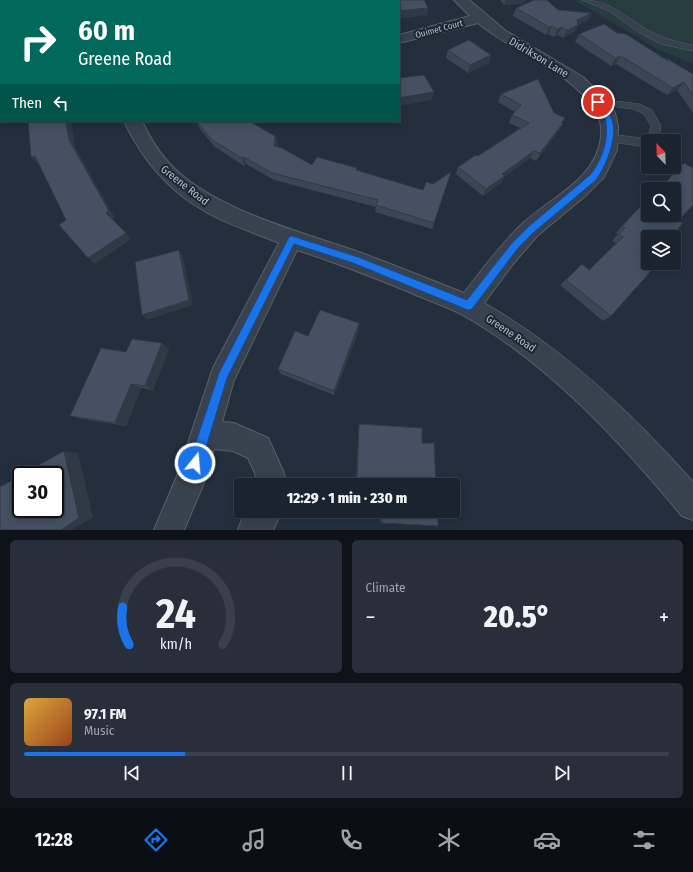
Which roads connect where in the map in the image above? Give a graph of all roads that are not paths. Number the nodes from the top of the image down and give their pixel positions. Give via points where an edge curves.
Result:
1 (462, 0) edge
2 (588, 0) edge
3 (606, 3) edge
4 (479, 18) junction
5 (400, 44) edge
6 (693, 48) edge
7 (598, 102) junction
8 (133, 122) edge
9 (609, 138) junction
10 (292, 240) junction
11 (468, 306) junction
12 (204, 434) junction
13 (270, 478) edge
14 (693, 505) edge
15 (262, 518) edge
16 (169, 530) edge
17 (253, 530) edge

1 - 4 street, Didrikson Lane
2 - 3 lane
3 - 6 lane via 653,37 677,46
4 - 5 street, Ouimet Court
4 - 7 street, Didrikson Lane via 573,77
7 - 9 street, Didrikson Lane via 608,118
7 - 9 lane via 635,106 648,112 656,126 653,140 640,142
8 - 10 street, Greene Road via 155,160 168,174 197,196 214,207
9 - 11 street, Didrikson Lane via 604,159 593,177 515,245
10 - 11 street, Greene Road via 355,260
10 - 12 street via 222,377
11 - 14 street, Greene Road via 507,329 568,376 644,448
12 - 13 street via 234,437 258,448
12 - 16 street via 191,478
15 - 17 street

